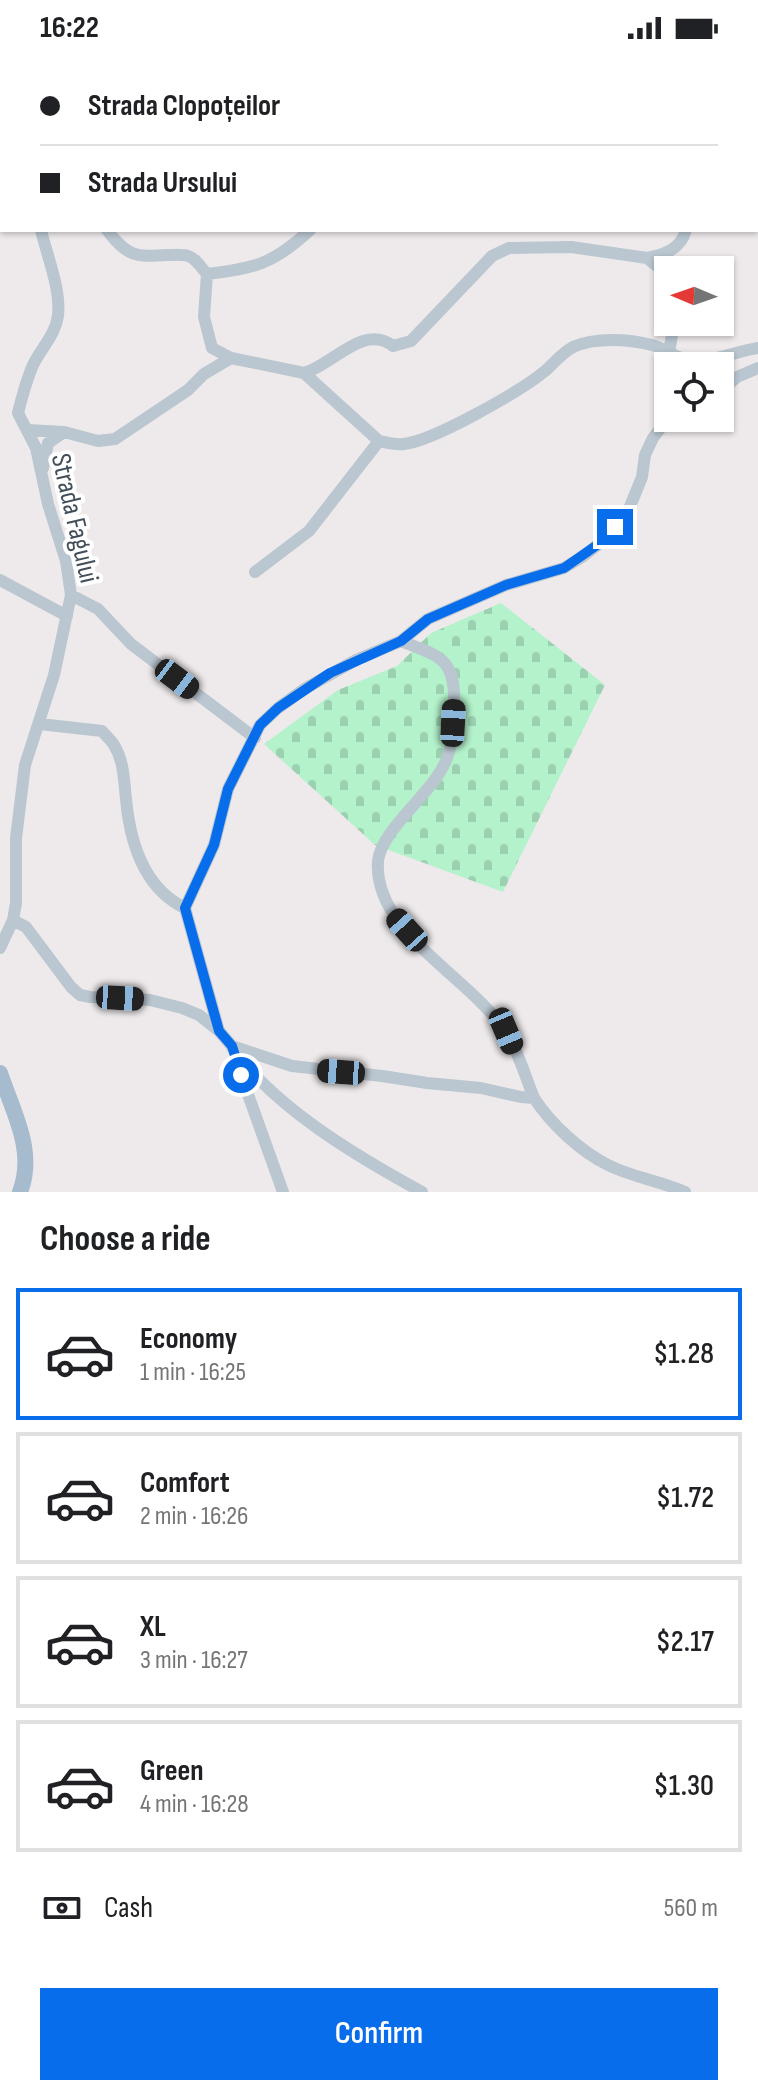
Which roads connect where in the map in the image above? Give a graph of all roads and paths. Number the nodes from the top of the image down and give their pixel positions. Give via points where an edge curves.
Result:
1 (41, 232) edge
2 (109, 232) edge
3 (308, 232) edge
4 (686, 232) edge
5 (647, 258) junction
6 (654, 264) edge
7 (207, 274) junction
8 (212, 348) junction
9 (758, 348) edge
10 (667, 352) edge
11 (734, 353) edge
12 (231, 358) junction
13 (758, 368) edge
14 (304, 373) junction
15 (204, 374) junction
16 (734, 379) edge
17 (27, 430) junction
18 (64, 432) junction
19 (658, 432) edge
20 (379, 441) junction
21 (42, 470) junction
22 (255, 572) dead end
23 (0, 580) edge
24 (71, 595) junction
25 (67, 616) junction
26 (401, 641) junction
27 (40, 724) junction
28 (255, 738) junction
29 (185, 908) junction
30 (13, 920) junction
31 (0, 948) edge
32 (219, 1031) junction
33 (232, 1046) junction
34 (0, 1073) edge
35 (534, 1098) junction
36 (20, 1192) edge
37 (283, 1192) edge
38 (422, 1192) edge
39 (685, 1192) edge

1 - 17 street, Strada Fagului via 58,314 22,394 18,413
2 - 7 street via 138,257 189,256
3 - 7 street via 255,268
4 - 5 street via 677,246
5 - 6 street
5 - 14 street via 571,247 501,250 411,341 393,346 384,339 367,339
7 - 8 street via 204,317
8 - 12 street
8 - 15 street
9 - 11 street
10 - 20 street via 628,342 584,343 473,415 426,438 405,444
12 - 14 street
12 - 15 street
13 - 16 street
14 - 20 street
15 - 18 street via 115,439 98,441
17 - 18 street
17 - 21 street, Strada Fagului
18 - 21 street via 48,443
19 - 26 street via 629,509 600,543 564,568 506,585 428,619
20 - 22 street via 309,531
21 - 24 street, Strada Fagului
23 - 25 street
24 - 25 street, Strada Fagului
24 - 28 street via 98,609 131,644
25 - 27 street, Strada Fagului
26 - 28 street via 306,688 260,725
26 - 35 street via 441,657 452,676 452,744 442,770 392,831 378,858 381,888 392,914 506,1031
27 - 29 street via 102,731 115,746 139,861 166,897
27 - 30 street, Strada Fagului via 25,765
28 - 29 street via 228,789 214,845
29 - 32 street
30 - 31 street, Strada Fagului
30 - 32 street via 26,927 80,995 168,1004 199,1015
32 - 33 street
33 - 35 street via 292,1066
33 - 37 street
33 - 38 street via 248,1070 303,1117
34 - 36 main road via 25,1147 27,1167
35 - 39 street via 546,1116 595,1157

